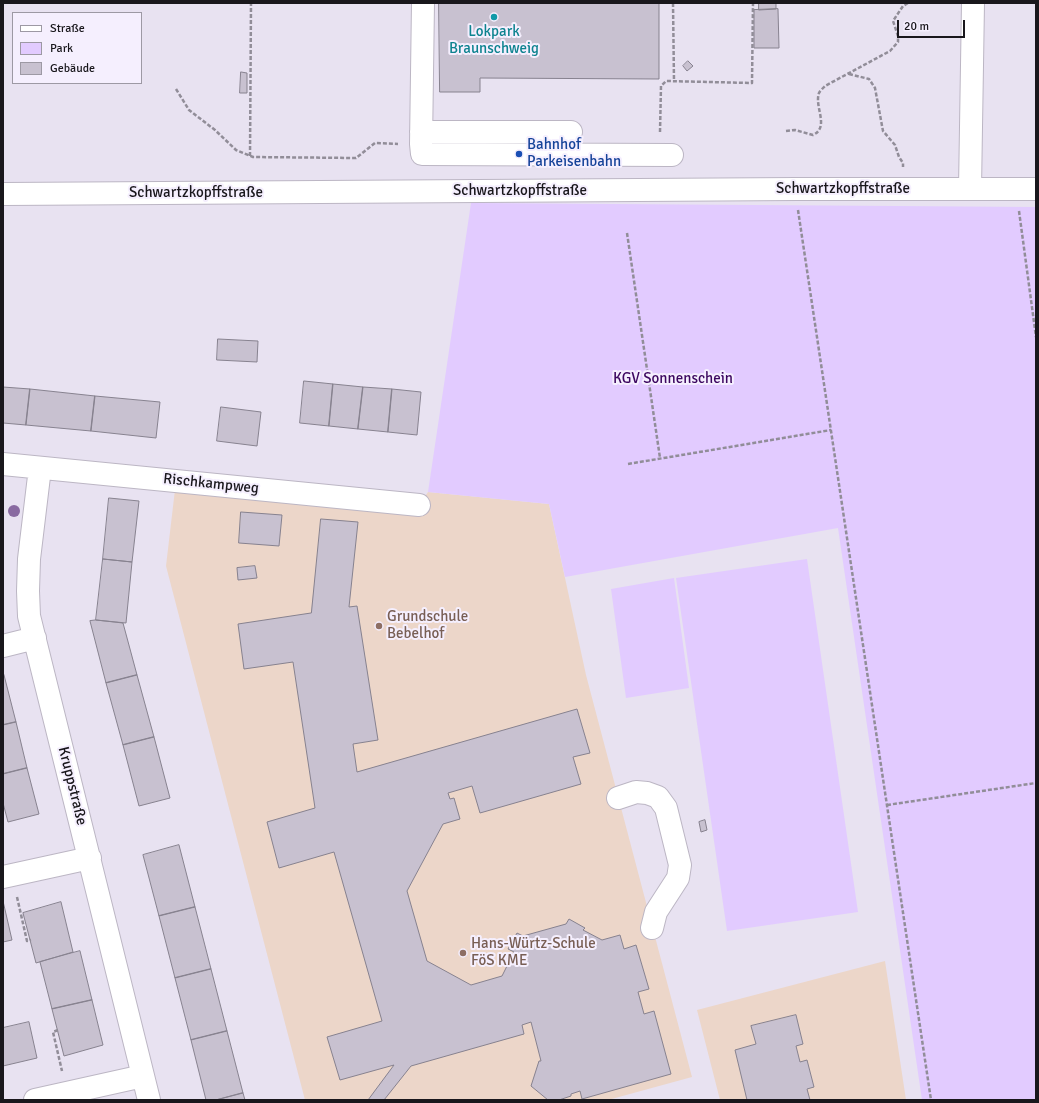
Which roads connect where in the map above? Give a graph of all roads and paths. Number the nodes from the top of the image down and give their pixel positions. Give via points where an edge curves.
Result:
1 (251, 3) edge
2 (423, 3) edge
3 (673, 3) edge
4 (753, 3) edge
5 (908, 3) edge
6 (973, 3) edge
7 (849, 74) junction
8 (674, 81) junction
9 (176, 89) dead end
10 (786, 131) dead end
11 (571, 132) dead end
12 (653, 132) dead end
13 (421, 138) junction
14 (672, 155) dead end
15 (250, 156) junction
16 (797, 189) junction
17 (902, 189) junction
18 (970, 189) junction
19 (1026, 189) edge
20 (3, 194) edge
21 (627, 233) dead end
22 (1036, 337) edge
23 (831, 430) junction
24 (660, 458) junction
25 (3, 464) edge
26 (628, 464) dead end
27 (40, 468) junction
28 (419, 505) dead end
29 (35, 638) junction
30 (3, 646) edge
31 (1036, 782) edge
32 (618, 798) dead end
33 (887, 805) junction
34 (90, 858) junction
35 (9, 884) edge
36 (652, 928) dead end
37 (30, 940) dead end
38 (58, 1030) dead end
39 (62, 1071) dead end
40 (143, 1076) junction
41 (34, 1100) edge
42 (149, 1100) edge
43 (931, 1100) edge

1 - 15 path
2 - 13 street
3 - 8 path
4 - 8 path via 752,83
5 - 7 path via 893,21 898,42 890,51
6 - 18 street
7 - 10 path via 825,86 819,92 822,122 817,133 813,135 796,130
7 - 17 path via 869,79 875,88 883,131 895,145 903,163
8 - 12 path via 666,81 661,86 660,132
9 - 15 path via 189,110 236,150
11 - 13 street
13 - 14 street via 422,154
13 - 15 path via 375,143 356,158
16 - 17 street, Schwartzkopffstraße
16 - 20 street, Schwartzkopffstraße
16 - 23 path via 797,205
17 - 18 street, Schwartzkopffstraße
18 - 19 street, Schwartzkopffstraße
19 - 22 path via 1019,215
21 - 24 path
23 - 24 path
23 - 33 path
24 - 26 path
25 - 27 street, Rischkampweg
27 - 28 street, Rischkampweg
27 - 29 street, Kruppstraße via 29,559 28,591 29,616
29 - 30 street
29 - 34 street, Kruppstraße
31 - 33 path
32 - 36 street via 636,792 647,793 658,798 666,808 680,864 678,878 656,912
33 - 43 path
34 - 35 street
34 - 40 street, Kruppstraße
35 - 37 path via 27,941
38 - 39 path via 53,1032
40 - 41 street
40 - 42 street, Kruppstraße

